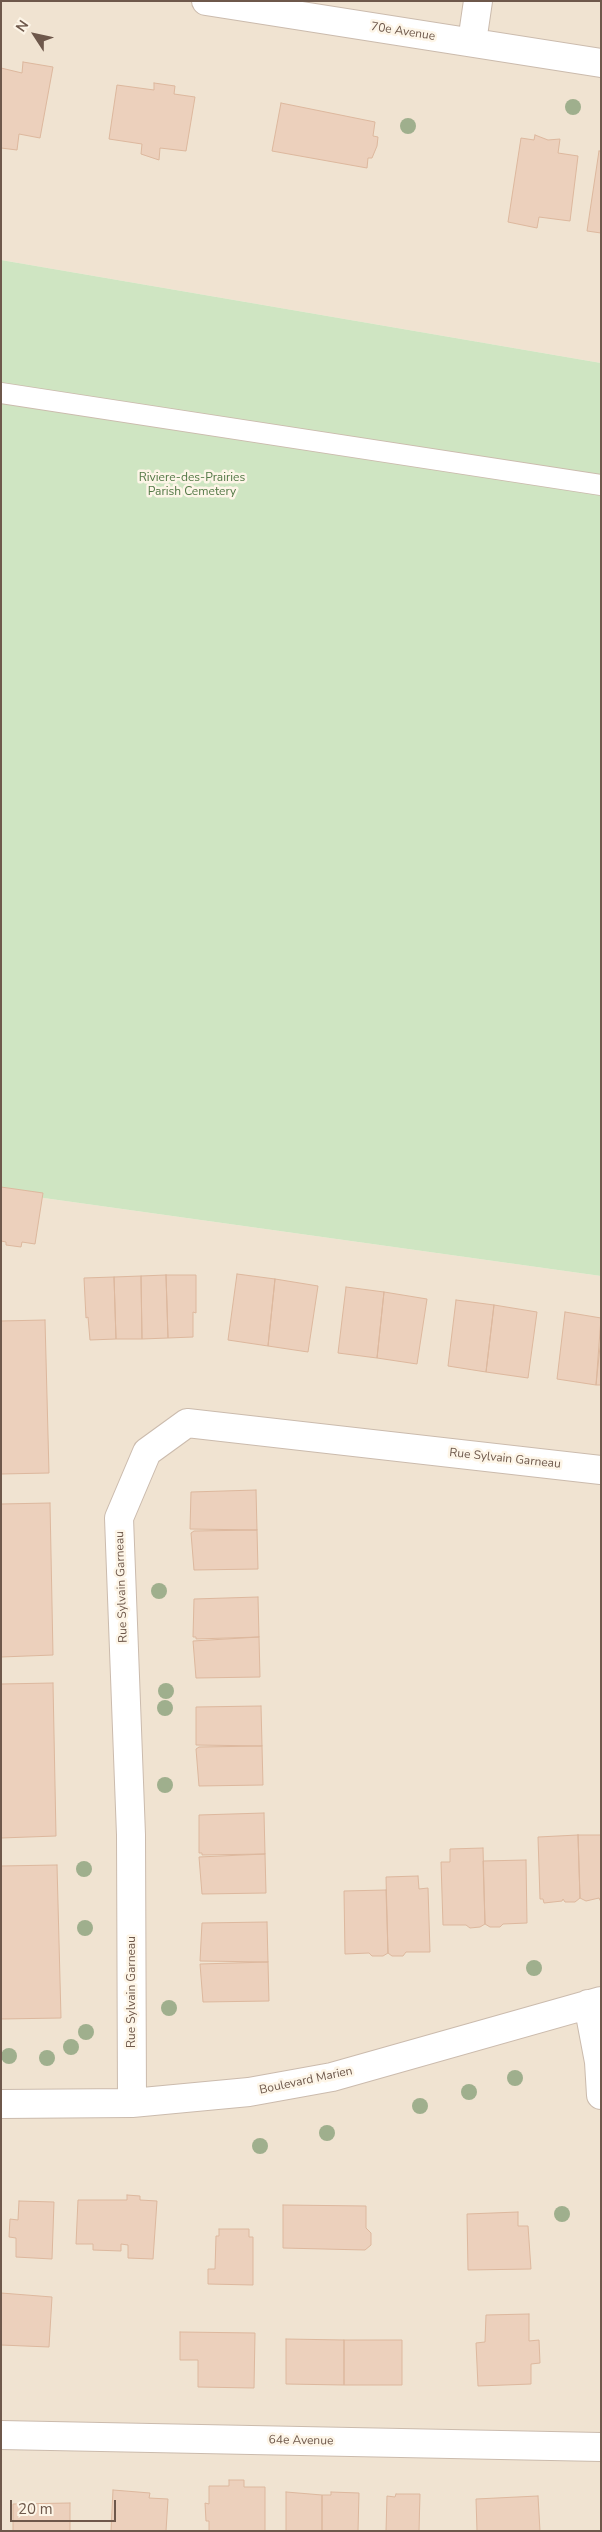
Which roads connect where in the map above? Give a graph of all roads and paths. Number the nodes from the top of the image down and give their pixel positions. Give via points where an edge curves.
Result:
1 (206, 1) edge
2 (478, 1) edge
3 (472, 42) junction
4 (601, 63) edge
5 (1, 393) edge
6 (601, 485) edge
7 (601, 1470) edge
8 (594, 2003) edge
9 (601, 2095) edge
10 (132, 2103) junction
11 (1, 2104) edge
12 (1, 2435) edge
13 (601, 2447) edge

1 - 3 street, 70e Avenue
2 - 3 street
3 - 4 street, 70e Avenue
5 - 6 lane
7 - 10 street, Rue Sylvain Garneau via 188,1423 147,1452 119,1518 131,1835
8 - 9 street
8 - 10 street, Boulevard Marien via 332,2077 250,2092
10 - 11 street, Boulevard Marien
12 - 13 street, 64e Avenue

